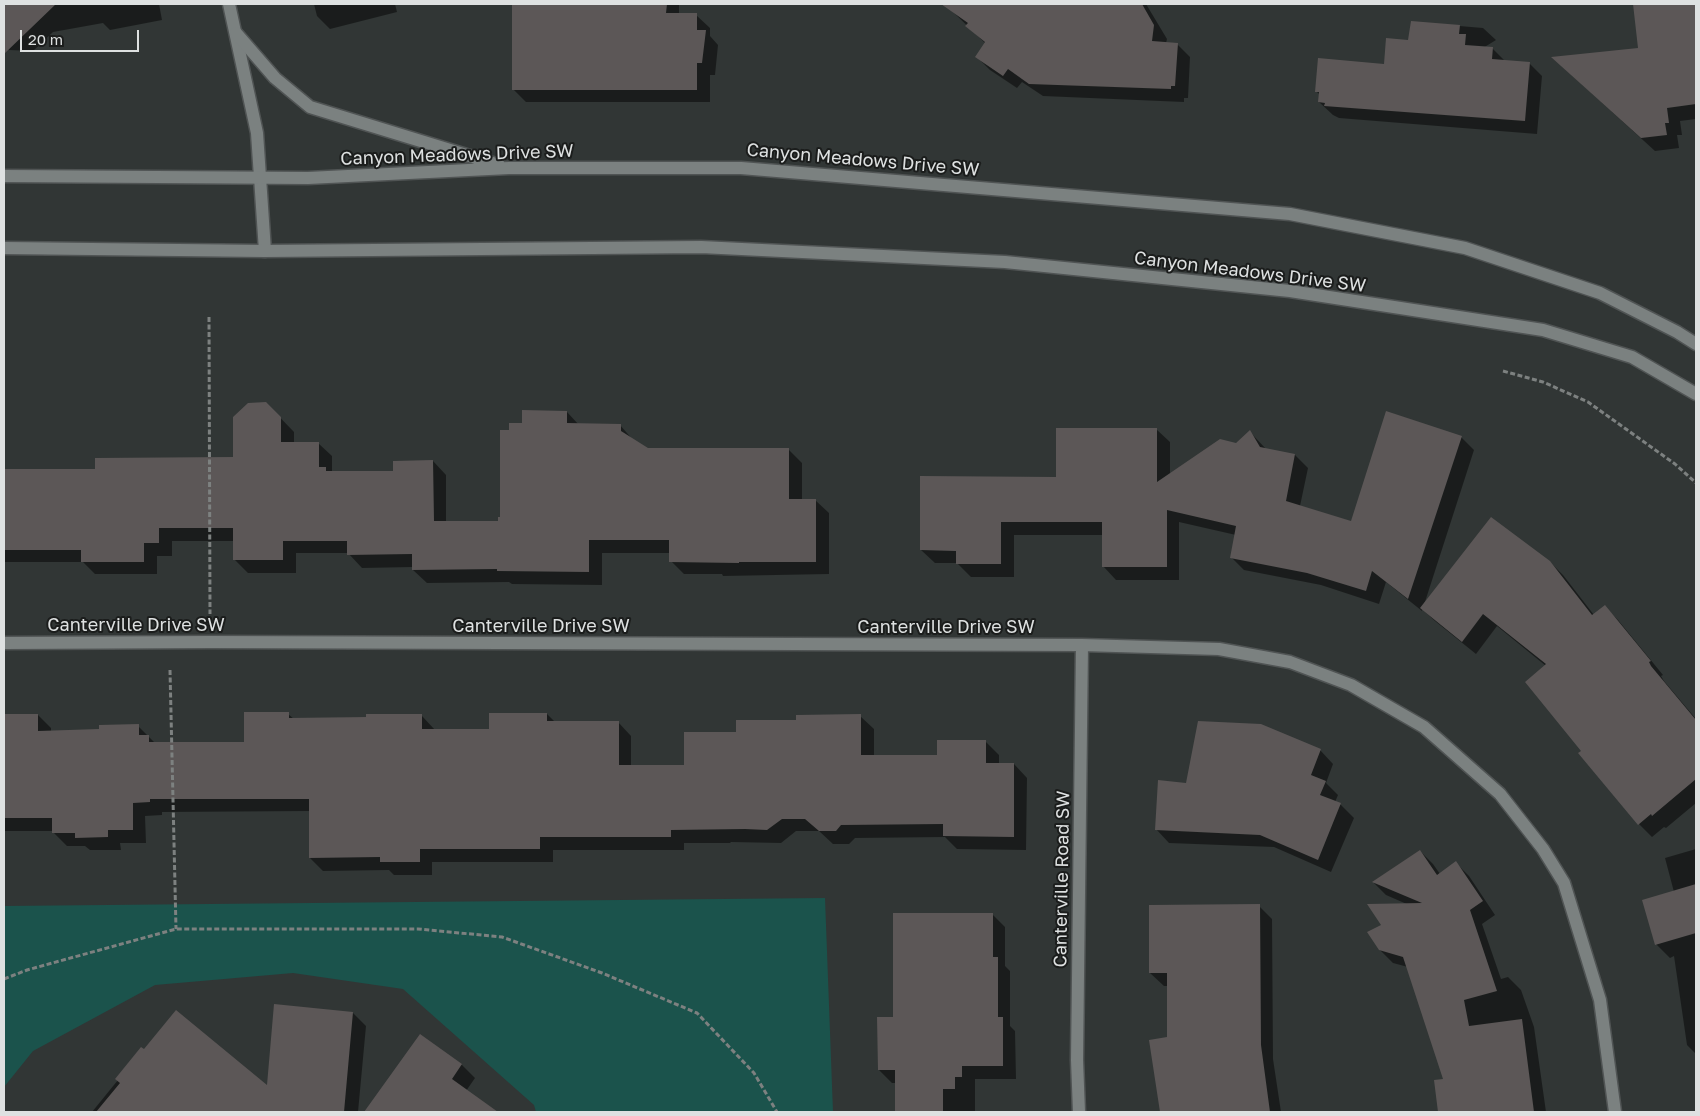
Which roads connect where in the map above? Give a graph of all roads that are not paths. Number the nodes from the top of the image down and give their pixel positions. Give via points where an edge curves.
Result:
1 (228, 4) edge
2 (236, 33) junction
3 (509, 168) junction
4 (4, 176) edge
5 (260, 177) junction
6 (4, 248) edge
7 (265, 250) junction
8 (1696, 344) edge
9 (1696, 394) edge
10 (4, 643) edge
11 (1082, 645) junction
12 (1079, 1112) edge
13 (1615, 1112) edge

1 - 2 main road
2 - 3 main road via 275,78 310,107
2 - 5 main road via 257,133
3 - 5 main road, Canyon Meadows Drive SW via 308,178
3 - 8 main road, Canyon Meadows Drive SW via 742,168 1290,214 1465,248 1600,293
4 - 5 main road, Canyon Meadows Drive SW
5 - 7 main road
6 - 7 main road, Canyon Meadows Drive SW
7 - 9 main road, Canyon Meadows Drive SW via 701,247 1005,262 1255,287 1543,330 1632,357
10 - 11 main road, Canterville Drive SW
11 - 12 main road, Canterville Road SW
11 - 13 main road, Canterville Drive SW via 1220,649 1290,662 1351,686 1424,727 1456,754 1500,794 1564,882 1600,1000

